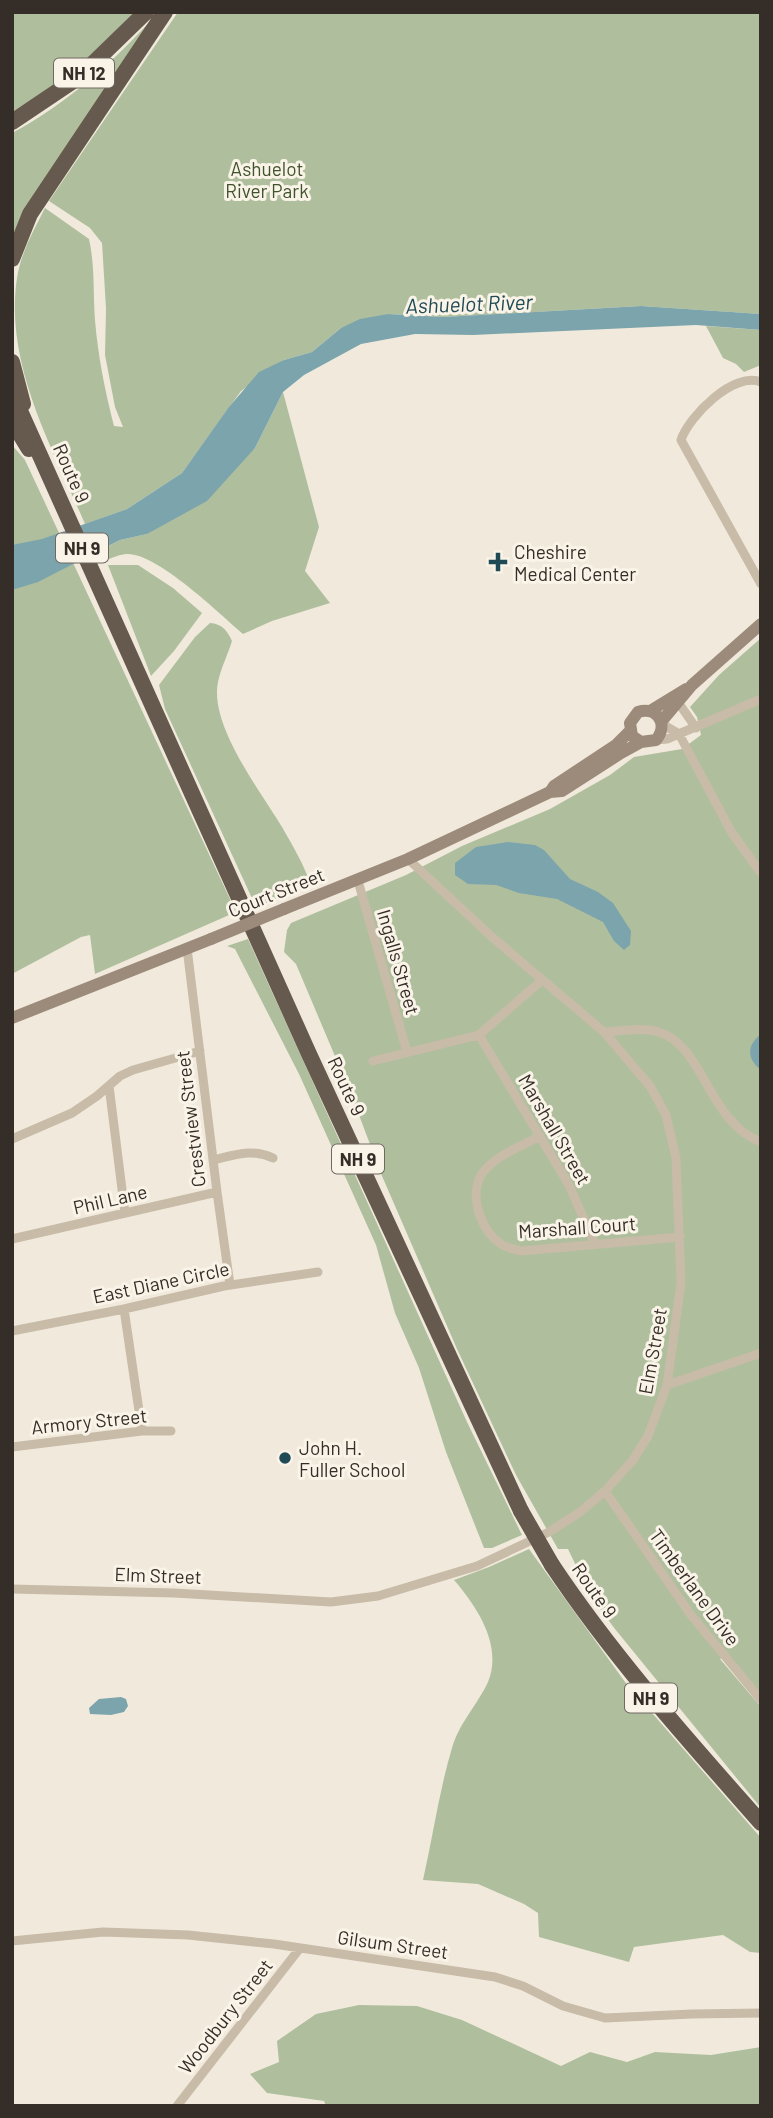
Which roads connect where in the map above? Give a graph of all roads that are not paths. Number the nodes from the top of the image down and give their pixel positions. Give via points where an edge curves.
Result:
1 (146, 12) edge
2 (165, 12) edge
3 (12, 122) edge
4 (12, 259) edge
5 (12, 362) edge
6 (759, 381) edge
7 (12, 393) edge
8 (12, 421) edge
9 (28, 427) junction
10 (60, 499) junction
11 (761, 584) edge
12 (761, 624) edge
13 (692, 685) junction
14 (761, 699) edge
15 (678, 702) junction
16 (650, 711) junction
17 (662, 723) junction
18 (696, 728) junction
19 (630, 732) junction
20 (679, 734) junction
21 (656, 740) junction
22 (641, 742) junction
23 (550, 792) junction
24 (408, 859) junction
25 (761, 873) edge
26 (358, 881) junction
27 (187, 948) junction
28 (542, 980) junction
29 (12, 1018) edge
30 (604, 1032) junction
31 (480, 1035) junction
32 (200, 1051) junction
33 (407, 1052) junction
34 (373, 1062) dead end
35 (109, 1086) junction
36 (540, 1136) junction
37 (12, 1139) edge
38 (761, 1142) edge
39 (273, 1158) dead end
40 (213, 1160) junction
41 (217, 1192) junction
42 (125, 1213) junction
43 (680, 1237) junction
44 (12, 1239) edge
45 (595, 1244) junction
46 (318, 1272) dead end
47 (230, 1285) junction
48 (124, 1309) junction
49 (12, 1331) edge
50 (761, 1353) edge
51 (667, 1385) junction
52 (142, 1431) junction
53 (170, 1431) dead end
54 (12, 1447) edge
55 (605, 1491) junction
56 (12, 1589) edge
57 (761, 1700) edge
58 (761, 1823) edge
59 (12, 1941) edge
60 (300, 1948) junction
61 (761, 2013) edge
62 (177, 2106) edge

1 - 3 highway, NH 12 via 79,77
2 - 4 highway via 30,214
5 - 9 highway
6 - 11 street via 740,383 713,399 688,423 681,440
7 - 9 highway, Route 9 / NH 9
8 - 10 highway, NH 9
9 - 10 highway, Route 9 / NH 9
10 - 58 highway, Route 9 / NH 9, bridge via 521,1511 578,1604 654,1702
12 - 13 main road, Court Street
13 - 15 main road, Court Street
13 - 16 main road, Court Street
14 - 18 street
15 - 17 main road, Court Street
15 - 18 street
16 - 17 main road
16 - 19 main road, Court Street via 634,715
17 - 20 street
17 - 21 main road, Court Street
18 - 20 street
19 - 22 main road
19 - 23 main road, Court Street
20 - 21 street
20 - 25 street via 732,832
21 - 22 main road, Court Street
22 - 23 main road, Court Street via 562,792
23 - 24 main road, Court Street
24 - 26 main road, Court Street
24 - 28 street, Elm Street
26 - 27 main road, Court Street, bridge
26 - 33 street, Ingalls Street
27 - 29 main road, Court Street
27 - 32 street, Crestview Street
28 - 30 street, Elm Street
28 - 31 street
30 - 38 street via 646,1030 669,1036 731,1122
30 - 43 street, Elm Street via 650,1086 666,1115 676,1158
31 - 33 street
31 - 36 street, Marshall Street
32 - 35 street via 134,1070
32 - 40 street, Crestview Street
33 - 34 street
35 - 37 street via 72,1113
35 - 42 street
36 - 45 street, Marshall Street via 569,1185
36 - 45 street, Marshall Court via 484,1171 476,1196 484,1224 499,1243 521,1251
39 - 40 street via 250,1151
40 - 41 street, Crestview Street
41 - 42 street, Phil Lane
41 - 47 street, Crestview Street
42 - 44 street, Phil Lane
43 - 45 street, Marshall Court
43 - 51 street, Elm Street via 681,1283
46 - 47 street, East Diane Circle
47 - 48 street, East Diane Circle
48 - 49 street, East Diane Circle
48 - 52 street
50 - 51 street
51 - 55 street, Elm Street via 641,1449
52 - 53 street, Armory Street
52 - 54 street, Armory Street
55 - 56 street, Elm Street via 564,1523 500,1556 378,1597 331,1602
55 - 57 street, Timberlane Drive via 698,1624
59 - 60 street, Gilsum Street via 135,1932
60 - 61 street, Gilsum Street via 495,1977 605,2018
60 - 62 street, Woodbury Street

